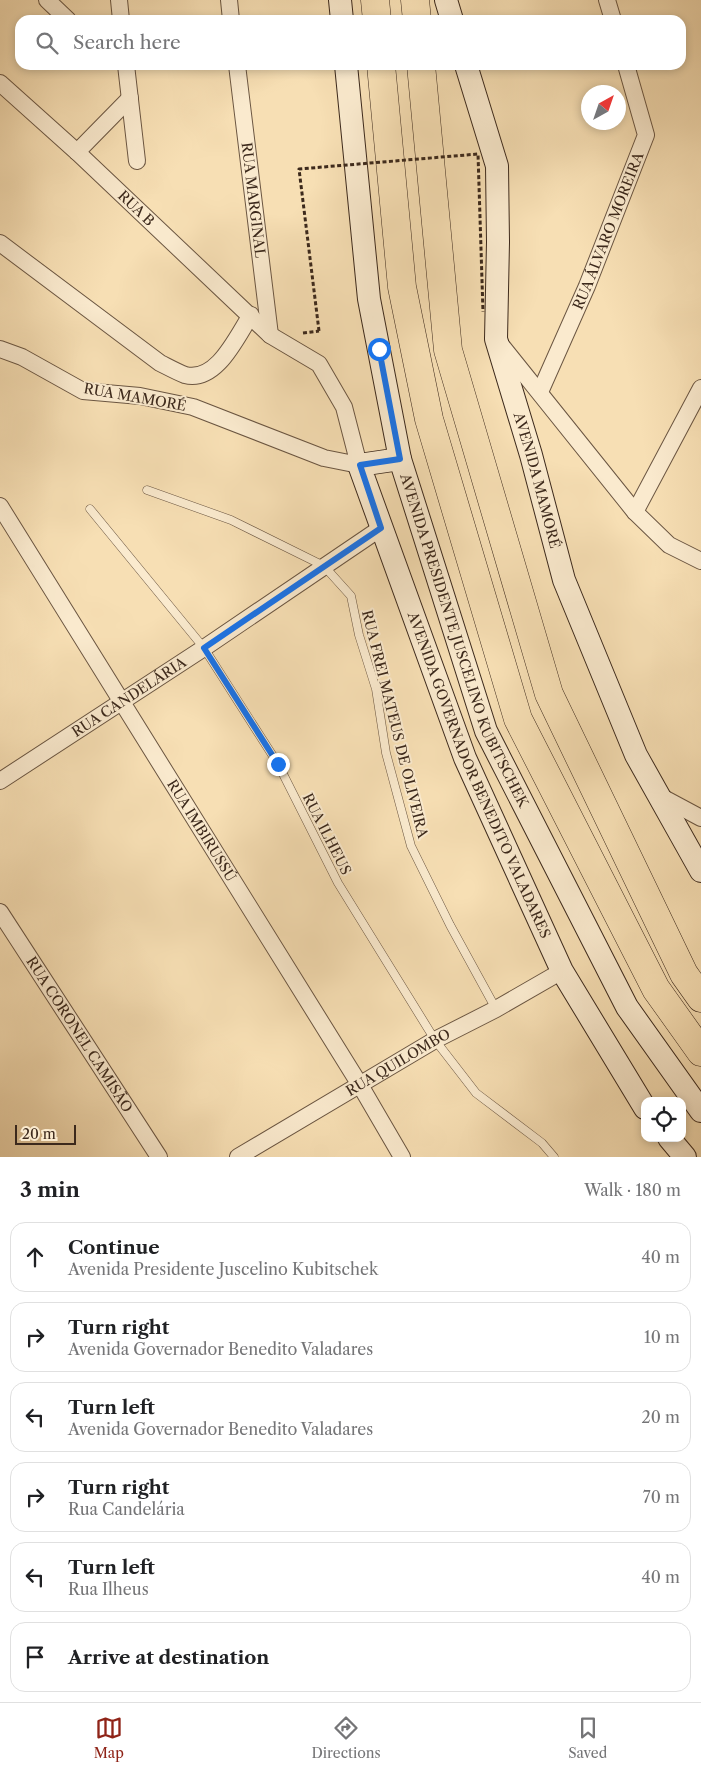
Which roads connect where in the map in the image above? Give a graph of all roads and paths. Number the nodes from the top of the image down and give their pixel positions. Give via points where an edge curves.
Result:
1 (47, 0) edge
2 (119, 0) edge
3 (229, 0) edge
4 (340, 0) edge
5 (375, 0) edge
6 (415, 0) edge
7 (446, 0) edge
8 (606, 0) edge
9 (63, 15) edge
10 (120, 15) edge
11 (230, 15) edge
12 (342, 15) edge
13 (376, 15) edge
14 (416, 15) edge
15 (450, 15) edge
16 (611, 15) edge
17 (123, 70) edge
18 (238, 70) edge
19 (346, 70) edge
20 (381, 70) edge
21 (421, 70) edge
22 (468, 70) edge
23 (627, 70) edge
24 (0, 83) edge
25 (130, 98) junction
26 (77, 152) junction
27 (136, 161) dead end
28 (0, 243) edge
29 (483, 312) dead end
30 (251, 315) junction
31 (319, 331) dead end
32 (270, 335) junction
33 (496, 339) junction
34 (0, 349) edge
35 (701, 388) edge
36 (540, 392) junction
37 (400, 459) junction
38 (360, 465) junction
39 (148, 490) dead end
40 (0, 506) edge
41 (90, 509) dead end
42 (635, 512) junction
43 (381, 528) junction
44 (701, 561) edge
45 (324, 566) junction
46 (204, 648) junction
47 (121, 703) junction
48 (0, 781) edge
49 (658, 795) junction
50 (701, 818) edge
51 (701, 871) edge
52 (0, 912) edge
53 (562, 971) junction
54 (701, 998) edge
55 (496, 1009) junction
56 (435, 1040) junction
57 (701, 1052) edge
58 (360, 1085) junction
59 (641, 1101) edge
60 (701, 1112) edge
61 (672, 1142) edge
62 (159, 1157) edge
63 (238, 1157) edge
64 (402, 1157) edge
65 (554, 1157) edge
66 (685, 1157) edge

1 - 9 street
2 - 10 street
3 - 11 street
4 - 12 street
5 - 13 highway
6 - 14 highway
7 - 15 street
8 - 16 street
17 - 25 street
18 - 32 street, RUA MARGINAL
19 - 37 street, AVENIDA PRESIDENTE JUSCELINO KUBITSCHEK via 369,299
20 - 57 highway, AVENIDA PRESIDENTE JUSCELINO KUBITSCHEK via 402,287 429,419 518,719 656,989
21 - 54 highway via 448,350 549,694 684,974
22 - 33 street, AVENIDA MAMORÉ via 497,166
23 - 36 street, RUA ÁLVARO MOREIRA via 646,135 587,286
24 - 26 street, RUA B
25 - 26 street
25 - 27 street
26 - 30 street, RUA B
28 - 30 street via 160,363 186,375 206,373 221,360
29 - 31 path, bridge via 478,154 299,170
30 - 32 street, RUA B
32 - 38 street, RUA B via 319,364 344,407
33 - 36 street
33 - 49 street, AVENIDA MAMORÉ via 564,580 636,755
34 - 38 street, RUA MAMORÉ via 22,357 83,391 140,396 193,407 324,458
35 - 42 street
36 - 42 street
37 - 38 street
37 - 60 street, AVENIDA PRESIDENTE JUSCELINO KUBITSCHEK via 486,731 627,1007
38 - 43 street, AVENIDA GOVERNADOR BENEDITO VALADARES
39 - 45 lane, RUA FREI MATEUS DE OLIVEIRA via 231,520
40 - 47 street, RUA IMBIRUSSÚ
41 - 46 lane, RUA ILHEUS
42 - 44 street via 669,545
43 - 45 street, RUA CANDELÁRIA
43 - 53 street, AVENIDA GOVERNADOR BENEDITO VALADARES via 465,758
45 - 46 street, RUA CANDELÁRIA
45 - 55 lane, RUA FREI MATEUS DE OLIVEIRA via 351,596 376,689 386,753 411,846
46 - 47 street, RUA CANDELÁRIA
46 - 56 lane, RUA ILHEUS via 278,764 338,883
47 - 48 street, RUA CANDELÁRIA
47 - 58 street, RUA IMBIRUSSÚ
49 - 50 street
49 - 51 street, AVENIDA MAMORÉ
52 - 62 street, RUA CORONEL CAMISÃO
53 - 55 street, RUA QUILOMBO
53 - 59 street, AVENIDA GOVERNADOR BENEDITO VALADARES
55 - 56 street, RUA QUILOMBO
56 - 58 street, RUA QUILOMBO
56 - 65 lane, RUA ILHEUS via 476,1093 542,1143
58 - 63 street, RUA QUILOMBO
58 - 64 street, RUA IMBIRUSSÚ
61 - 66 street

